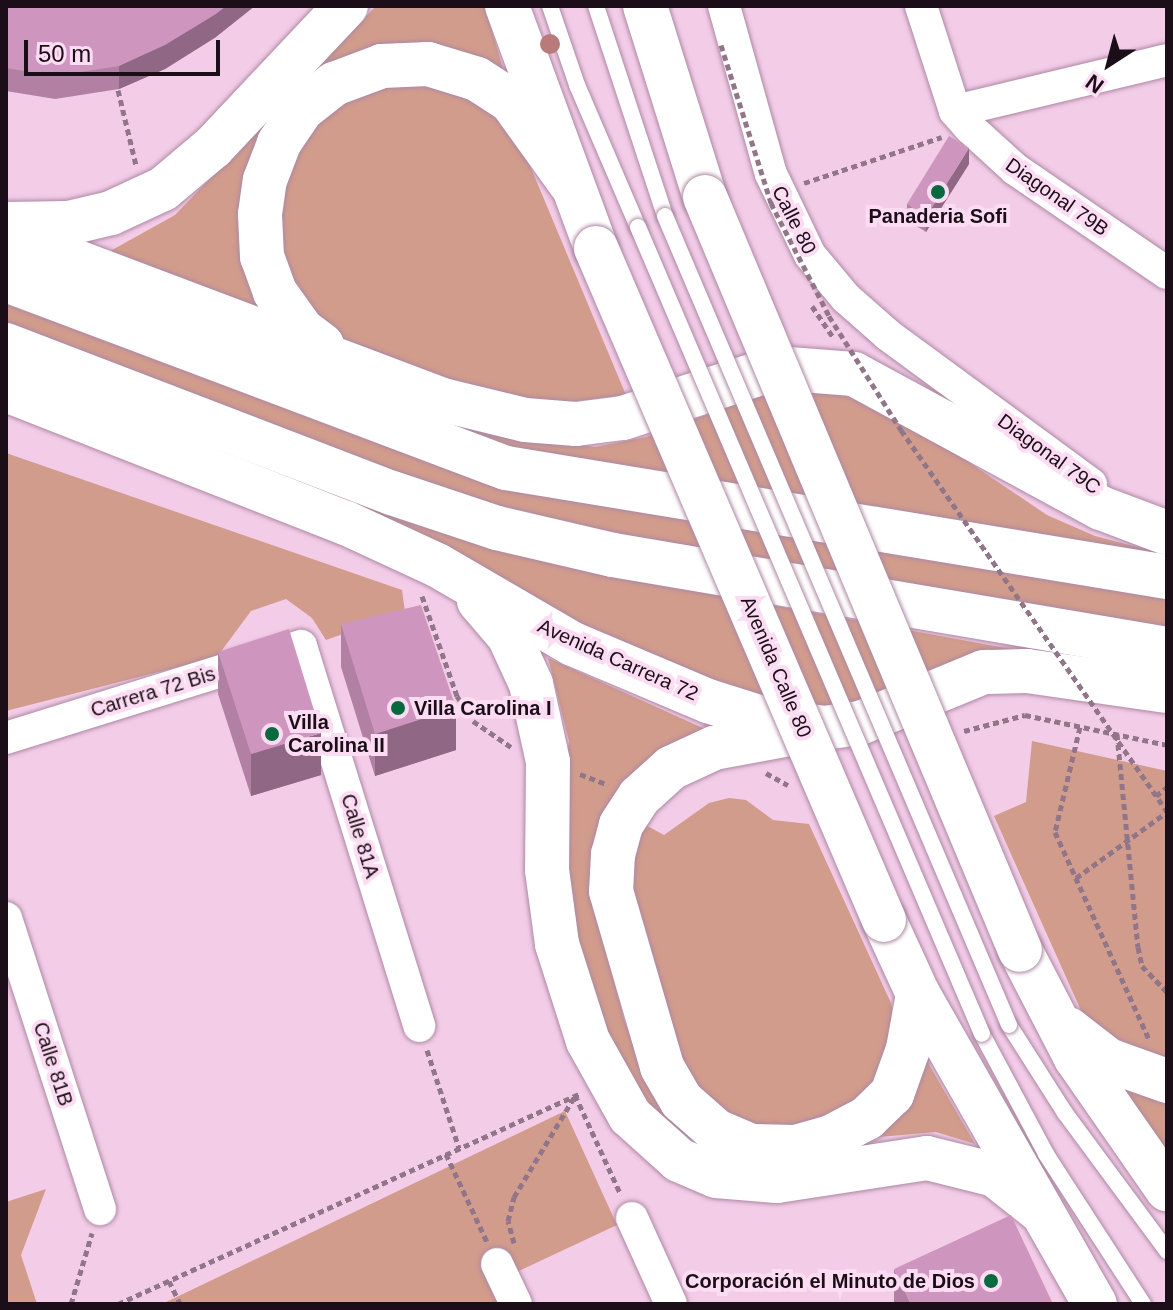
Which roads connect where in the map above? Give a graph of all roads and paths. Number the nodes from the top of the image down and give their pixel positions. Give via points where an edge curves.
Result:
1 (346, 6) edge
2 (507, 6) edge
3 (550, 6) edge
4 (596, 6) edge
5 (645, 6) edge
6 (724, 6) edge
7 (921, 6) edge
8 (721, 45) dead end
9 (1167, 60) edge
10 (118, 90) dead end
11 (963, 120) junction
12 (138, 173) dead end
13 (570, 183) junction
14 (778, 192) junction
15 (6, 224) edge
16 (6, 235) edge
17 (1167, 273) edge
18 (6, 280) edge
19 (6, 345) edge
20 (337, 357) junction
21 (949, 380) junction
22 (6, 390) edge
23 (1001, 450) junction
24 (1158, 530) edge
25 (427, 575) junction
26 (1167, 577) edge
27 (431, 621) junction
28 (417, 626) edge
29 (301, 646) joint
30 (1167, 649) edge
31 (1167, 691) edge
32 (1080, 727) dead end
33 (824, 728) junction
34 (1117, 734) dead end
35 (6, 738) edge
36 (548, 762) junction
37 (1167, 787) edge
38 (1156, 796) junction
39 (639, 797) junction
40 (1167, 812) edge
41 (1126, 842) junction
42 (1076, 878) junction
43 (6, 918) edge
44 (1167, 992) edge
45 (918, 994) junction
46 (1052, 1015) junction
47 (419, 1026) joint
48 (1160, 1064) edge
49 (590, 1088) dead end
50 (575, 1095) junction
51 (459, 1148) junction
52 (446, 1154) junction
53 (1167, 1189) edge
54 (100, 1209) joint
55 (1039, 1210) junction
56 (632, 1218) joint
57 (1167, 1251) edge
58 (497, 1264) junction
59 (169, 1281) junction
60 (71, 1304) edge
61 (118, 1304) edge
62 (180, 1304) edge
63 (516, 1304) edge
64 (671, 1304) edge
65 (1095, 1304) edge
66 (1143, 1304) edge

1 - 15 highway via 213,147 163,189 111,213 69,223
2 - 13 highway, Avenida Calle 80
3 - 66 lane, bridge via 577,85 982,1034 1046,1154
4 - 57 lane, bridge via 665,216 1009,1025 1049,1091
5 - 46 highway, bridge via 705,197 1020,950
6 - 14 street, Calle 80
7 - 11 street
8 - 38 path, bridge via 771,203 829,316 910,443
9 - 11 street
10 - 12 path
11 - 14 path
11 - 17 street, Diagonal 79B via 1015,169
13 - 20 highway via 511,101 477,79 428,64 382,66 334,84 301,110 279,143 265,180 259,233 262,257 287,311
13 - 45 highway, Avenida Calle 80, bridge
14 - 21 street, Calle 80 via 810,255 846,298
16 - 20 highway
18 - 26 highway via 506,468
19 - 30 highway via 497,528 613,555
20 - 23 highway via 443,400 554,423 623,418 776,368 833,369 854,374
21 - 23 street
21 - 24 street, Diagonal 79C
22 - 25 highway, Avenida Carrera 72 via 346,523
23 - 24 highway via 1080,497
25 - 27 path
25 - 33 highway, Avenida Carrera 72 via 708,701 765,719
25 - 36 highway via 480,601 522,657 545,731
27 - 28 path
27 - 36 path via 457,696 473,721 493,739
29 - 35 street, Carrera 72 Bis via 198,689
29 - 47 street, Calle 81A
31 - 33 highway, Avenida Carrera 72 via 1043,673 984,672 890,714
32 - 42 path via 1055,832
33 - 39 highway via 714,748 671,768
34 - 41 path
36 - 39 path
36 - 55 highway via 547,870 568,991 606,1081 653,1139 679,1160 737,1181 814,1178 927,1158 964,1163 995,1175
37 - 38 path
38 - 40 path, bridge
39 - 45 highway via 621,825 611,891 662,1067 682,1101 716,1131 752,1146 796,1147 867,1118 892,1094 908,1049
40 - 41 path
41 - 42 path
41 - 44 path via 1142,966
42 - 48 path
43 - 54 street, Calle 81B
45 - 55 highway, Avenida Calle 80
46 - 48 highway via 1108,1060
46 - 53 highway
47 - 51 path
49 - 50 path
50 - 51 path
50 - 56 path
50 - 58 path via 514,1197 508,1221 515,1238 509,1255
51 - 52 path
52 - 58 path
52 - 59 path
54 - 60 path
55 - 65 highway, Avenida Calle 80
56 - 64 street
58 - 63 street
59 - 61 path
59 - 62 path

